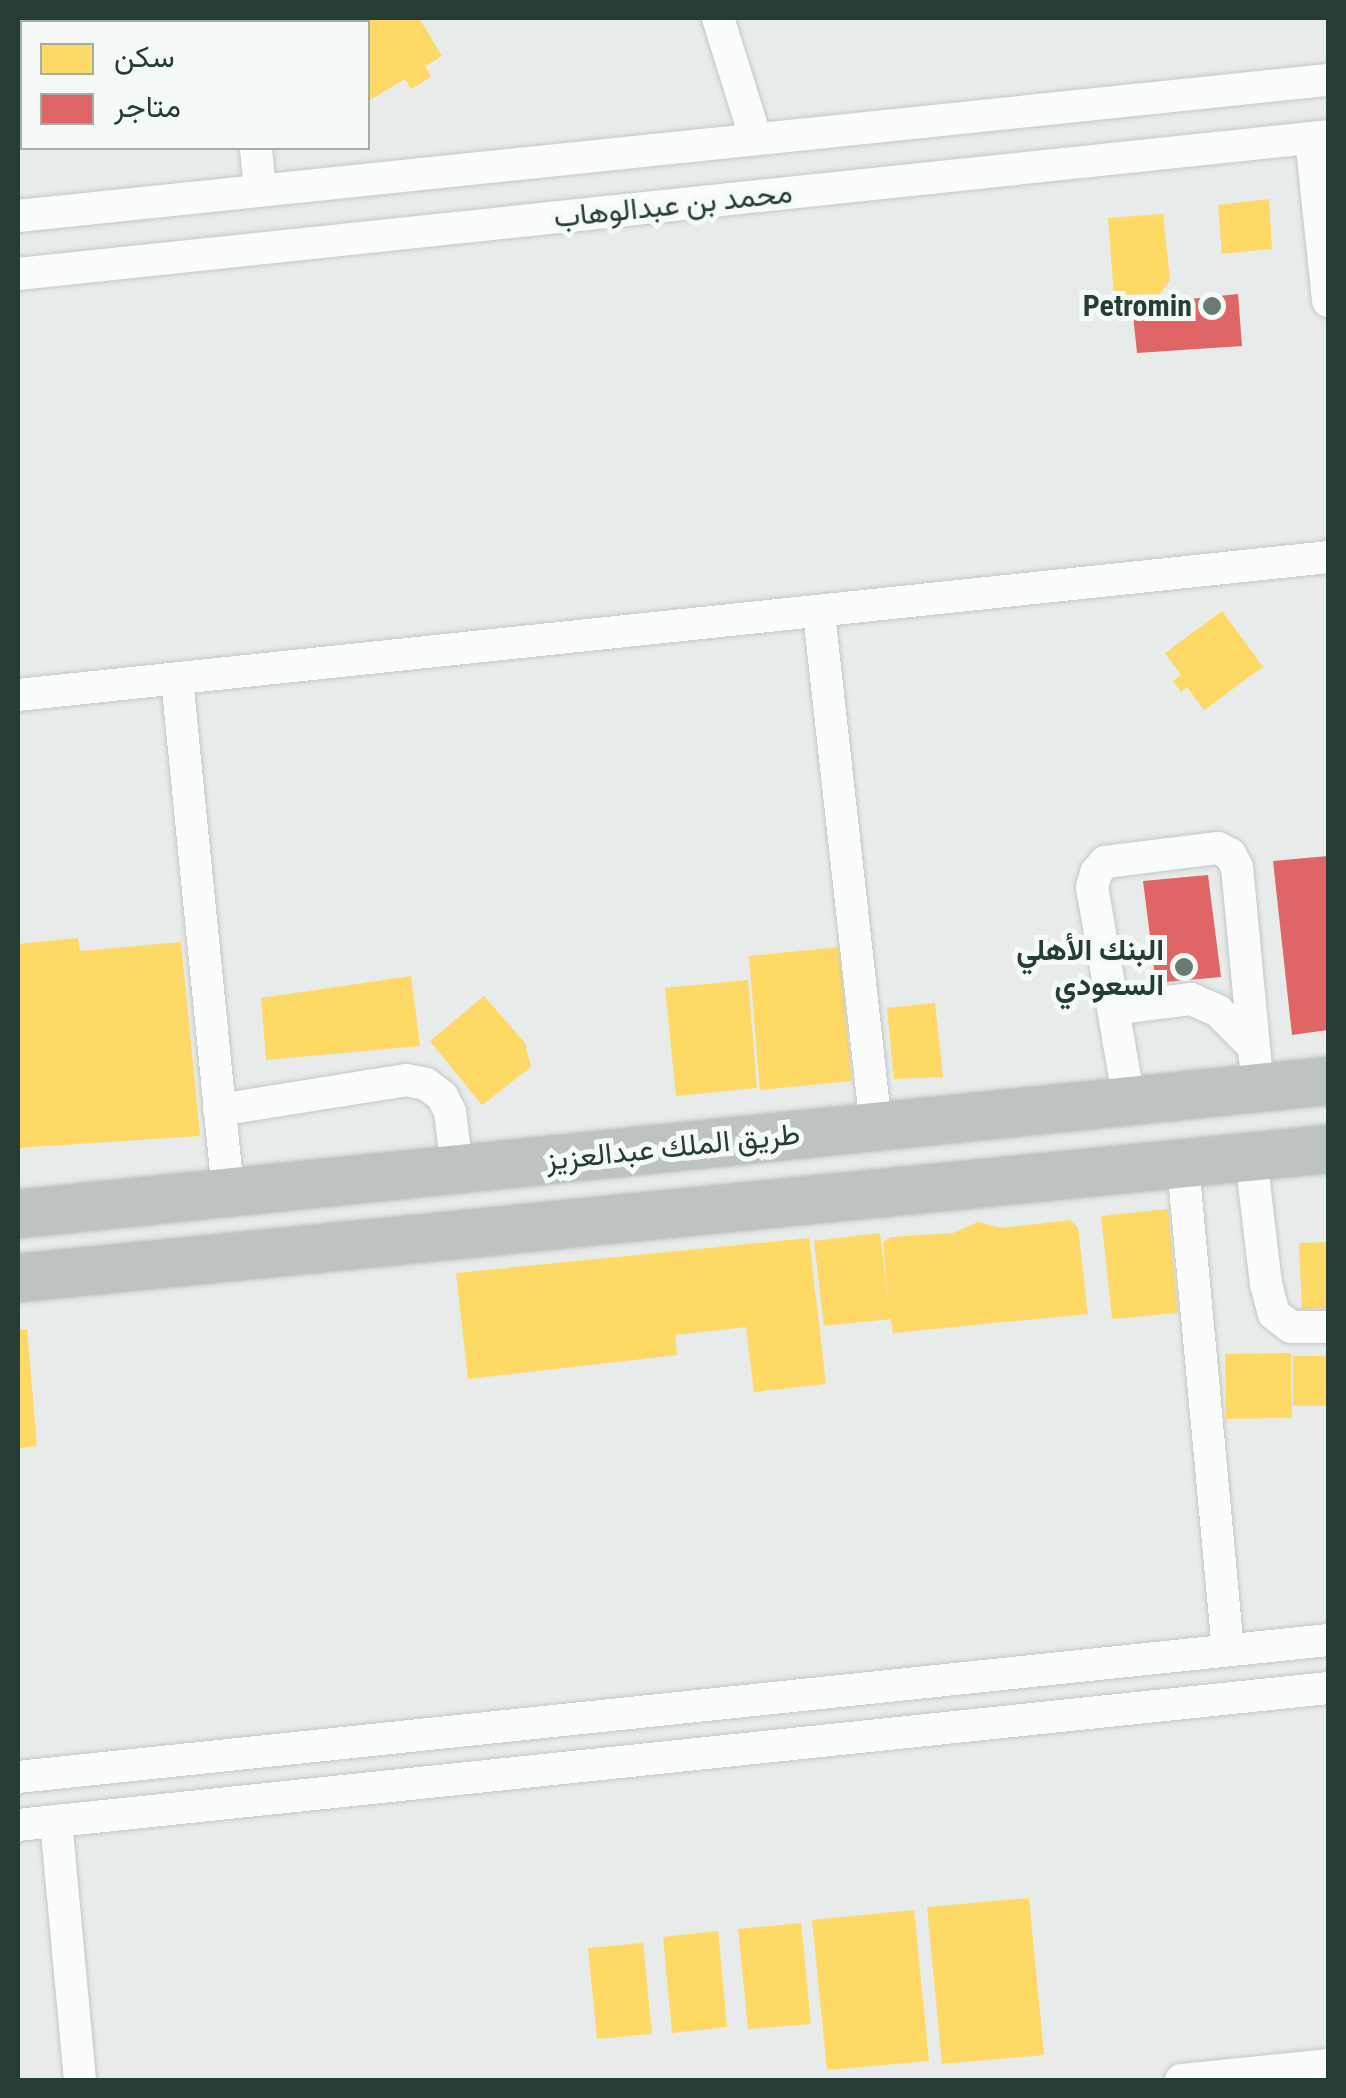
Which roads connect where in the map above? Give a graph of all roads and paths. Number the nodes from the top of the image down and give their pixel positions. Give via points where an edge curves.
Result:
1 (718, 18) edge
2 (1328, 80) edge
3 (1320, 137) edge
4 (756, 139) junction
5 (256, 150) edge
6 (260, 190) junction
7 (18, 216) edge
8 (18, 274) edge
9 (1328, 301) edge
10 (1328, 557) edge
11 (819, 613) junction
12 (177, 679) junction
13 (18, 695) edge
14 (1114, 1009) junction
15 (1256, 1067) junction
16 (1328, 1080) edge
17 (1129, 1101) junction
18 (220, 1110) junction
19 (876, 1126) junction
20 (1328, 1149) edge
21 (1251, 1158) junction
22 (1183, 1164) junction
23 (457, 1168) junction
24 (228, 1191) junction
25 (18, 1214) edge
26 (18, 1278) edge
27 (1328, 1327) edge
28 (1328, 1640) edge
29 (1228, 1650) junction
30 (1328, 1688) edge
31 (18, 1777) edge
32 (56, 1821) junction
33 (18, 1825) edge
34 (1328, 2065) edge
35 (80, 2080) edge
36 (1180, 2080) edge

1 - 4 street
2 - 4 street, محمد بن عبدالوهاب
3 - 8 street, محمد بن عبدالوهاب
3 - 9 street
4 - 6 street, محمد بن عبدالوهاب
5 - 6 street
6 - 7 street, محمد بن عبدالوهاب
10 - 11 street
11 - 12 street
11 - 19 street
12 - 13 street
12 - 18 street
14 - 15 street via 1191,999 1218,1011
14 - 15 street via 1092,887 1096,873 1105,862 1218,848 1237,867
14 - 17 street
15 - 16 highway, طريق الملك عبدالعزيز
15 - 17 highway, طريق الملك عبدالعزيز
17 - 19 highway, طريق الملك عبدالعزيز
18 - 23 street via 406,1080 426,1084 450,1112
18 - 24 street
19 - 23 highway, طريق الملك عبدالعزيز
20 - 21 highway
21 - 22 highway
21 - 27 street via 1274,1314 1291,1327
22 - 26 highway
22 - 29 street
23 - 24 highway, طريق الملك عبدالعزيز
24 - 25 highway, طريق الملك عبدالعزيز
28 - 29 street
29 - 31 street
30 - 32 street
32 - 33 street
32 - 35 street
34 - 36 street

